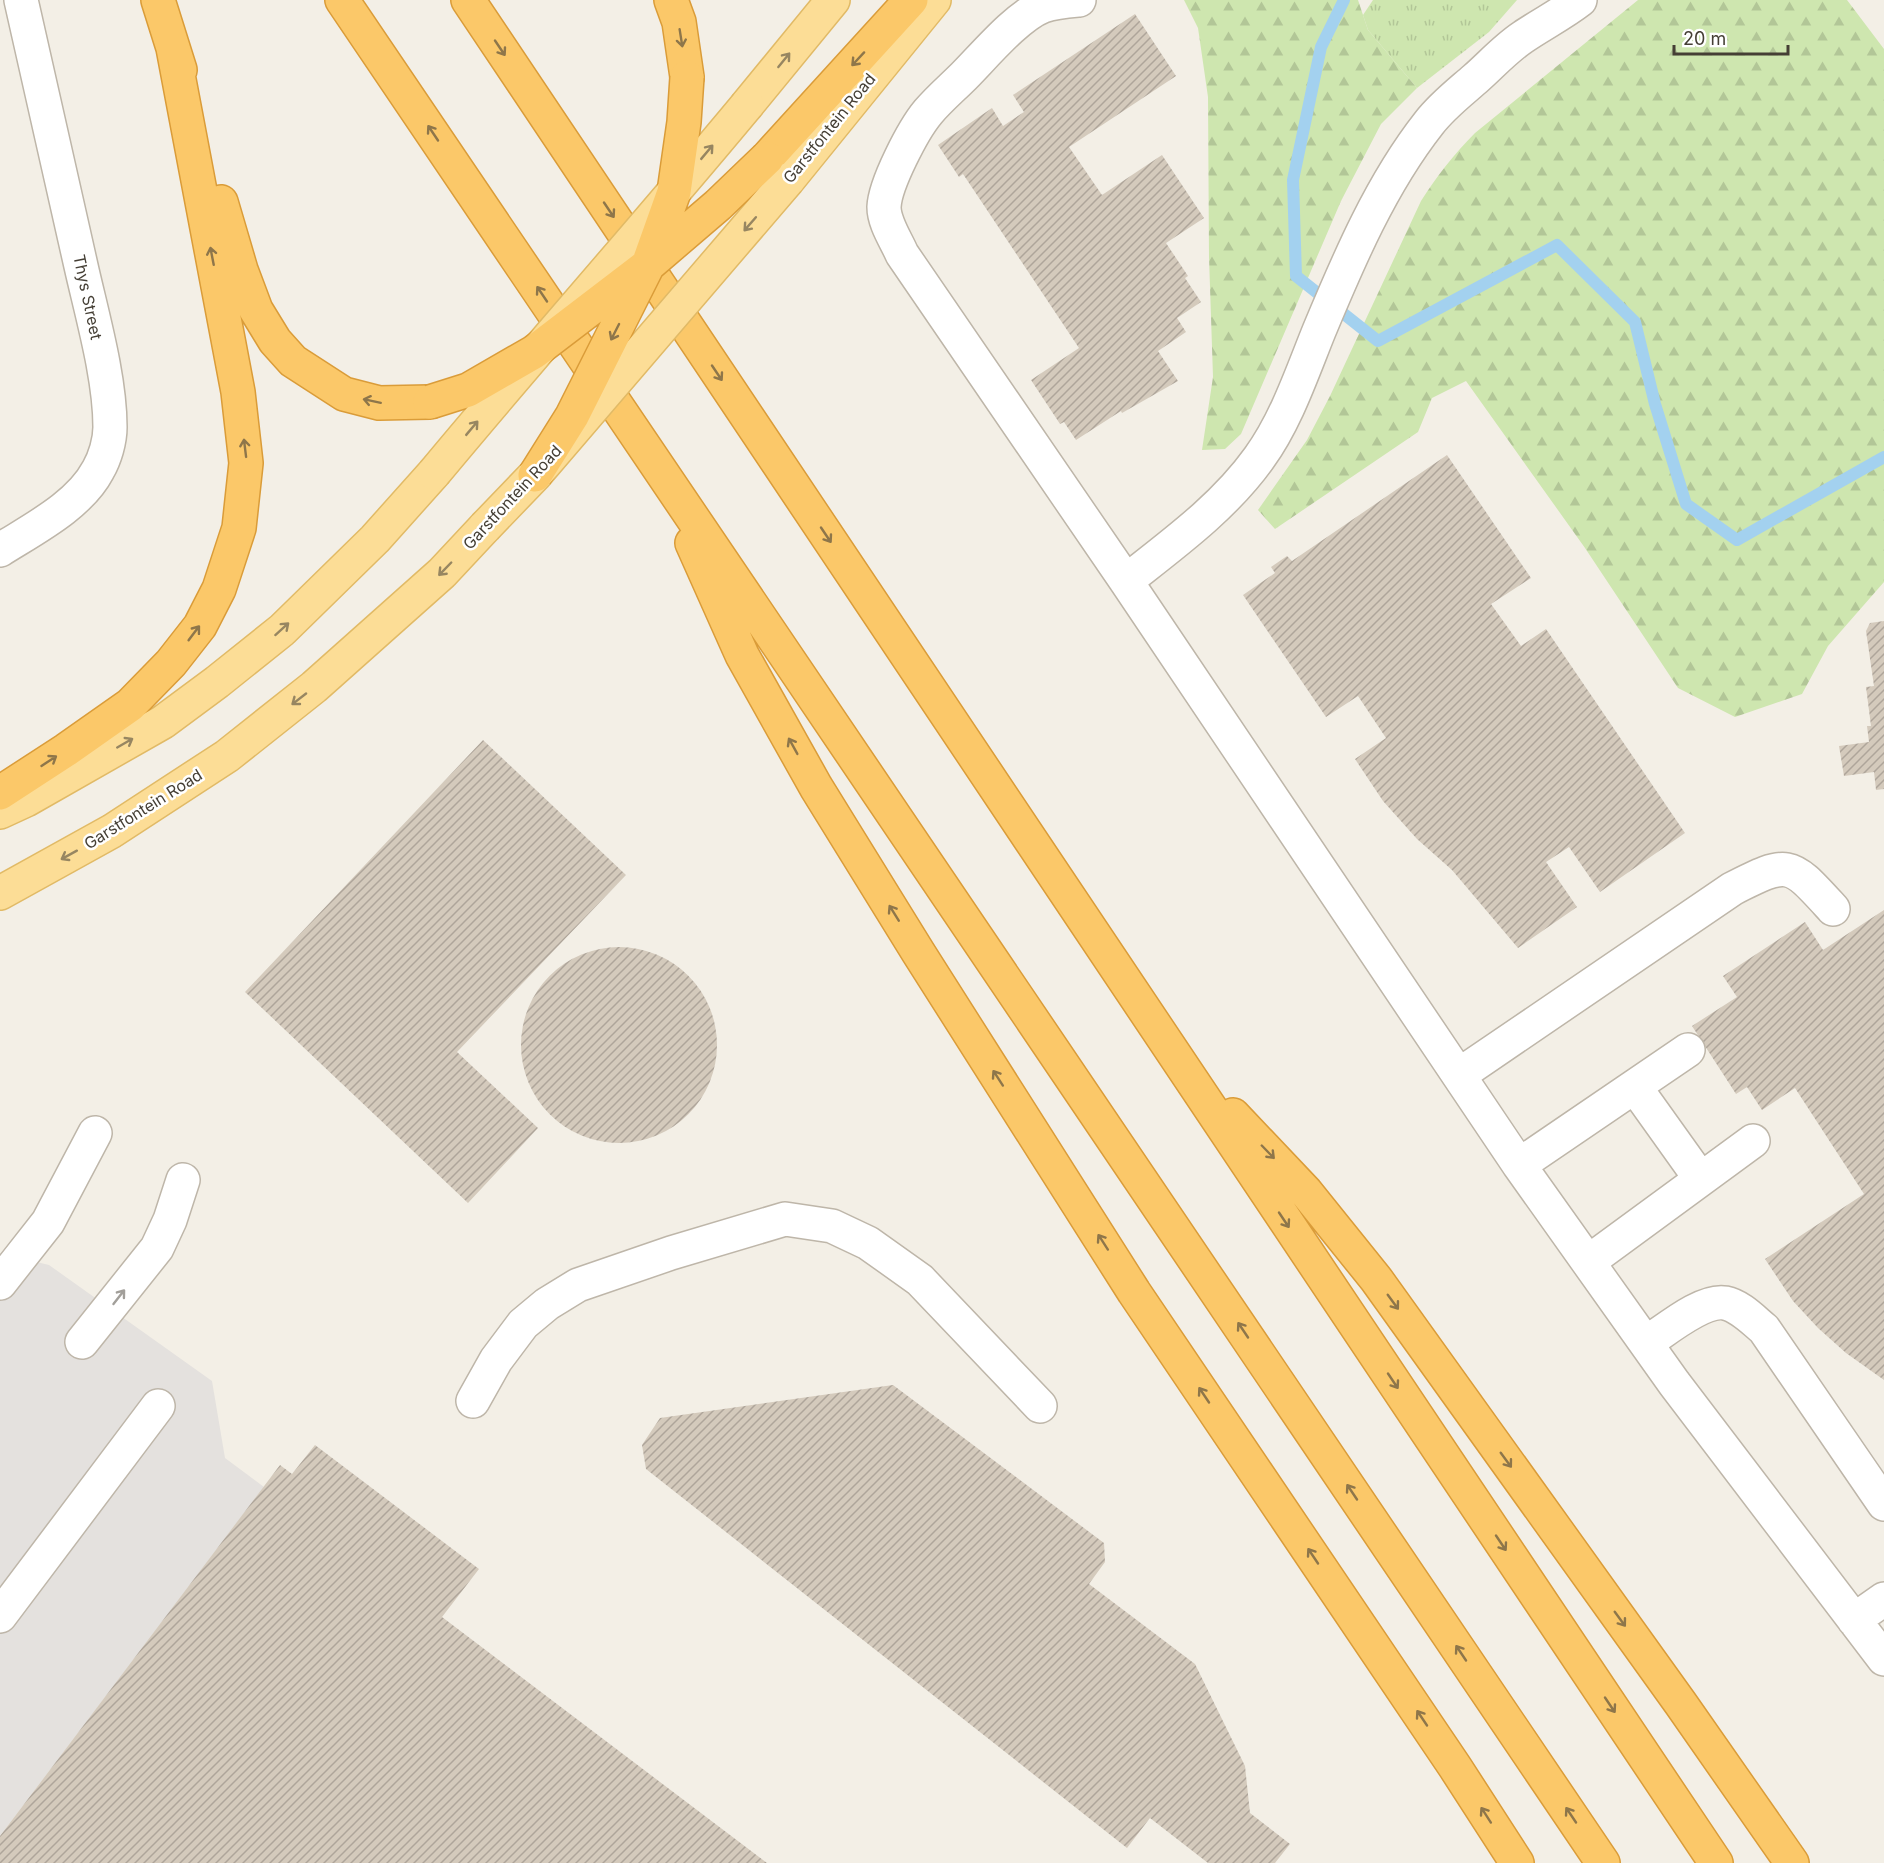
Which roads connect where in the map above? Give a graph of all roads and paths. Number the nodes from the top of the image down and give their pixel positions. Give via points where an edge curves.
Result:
1 (21, 0) edge
2 (158, 0) edge
3 (342, 0) edge
4 (468, 0) edge
5 (671, 0) edge
6 (833, 0) edge
7 (912, 0) edge
8 (934, 0) edge
9 (1079, 0) edge
10 (1554, 0) edge
11 (1580, 0) edge
12 (1522, 38) junction
13 (173, 48) junction
14 (777, 169) junction
15 (674, 192) junction
16 (648, 265) junction
17 (534, 352) junction
18 (657, 465) junction
19 (535, 475) junction
20 (0, 550) edge
21 (1126, 581) junction
22 (0, 793) edge
23 (0, 812) edge
24 (0, 894) edge
25 (1833, 909) dead end
26 (1170, 1049) junction
27 (1688, 1050) dead end
28 (1459, 1075) junction
29 (1635, 1088) junction
30 (95, 1133) dead end
31 (1754, 1141) dead end
32 (1519, 1165) junction
33 (1700, 1178) junction
34 (183, 1180) dead end
35 (1588, 1262) junction
36 (0, 1283) edge
37 (82, 1342) dead end
38 (1646, 1343) junction
39 (473, 1401) dead end
40 (158, 1406) dead end
41 (1040, 1406) dead end
42 (1884, 1504) edge
43 (1884, 1599) edge
44 (0, 1616) edge
45 (1854, 1620) junction
46 (1884, 1659) edge
47 (1517, 1863) edge
48 (1603, 1863) edge
49 (1716, 1863) edge
50 (1792, 1863) edge

1 - 20 street, Thys Street via 91,309 108,395 110,429 97,472 82,490 60,512
2 - 13 highway
18 -> 3 highway
4 -> 26 highway
5 -> 15 highway, bridge via 679,22 687,77
15 -> 6 main road, bridge
7 -> 14 highway
8 - 14 main road, Garstfontein Road
9 - 21 street via 1041,7 1023,19 927,113 897,165 887,188 884,209 902,254
10 - 12 street
11 - 12 street
12 - 21 street via 1431,121 1405,157 1333,297 1301,377 1260,458 1238,485 1189,531
17 -> 13 highway, bridge via 468,390 430,402 379,403 344,394 292,362 256,310
22 -> 13 highway via 130,705 171,663 200,626 219,589 238,528 246,463 238,392
14 - 16 highway, bridge via 718,205
14 -> 19 main road, Garstfontein Road, bridge
15 - 16 highway, bridge
15 - 17 main road, bridge
16 - 17 highway, bridge
16 -> 19 highway, bridge via 572,416
23 -> 17 main road, bridge via 163,722 282,630 375,539
47 -> 18 highway via 1134,1292 816,787 742,655
48 -> 18 highway
19 -> 24 main road, Garstfontein Road, bridge via 442,573 314,687 227,756 112,831
21 - 28 street
25 - 28 street via 1803,876 1788,868 1766,872 1732,889
26 -> 49 highway
26 -> 50 highway via 1306,1192 1376,1279
27 - 29 street
28 - 32 street
29 - 32 street
29 - 33 street
30 - 36 street via 48,1222
31 - 33 street
32 - 35 street
33 - 35 street
37 -> 34 street via 157,1248
35 - 38 street
38 - 42 street via 1714,1302 1727,1303 1744,1312 1764,1329
38 - 45 street
39 - 41 street via 496,1360 523,1324 578,1285 785,1219 832,1226 868,1243 920,1280
40 - 44 street
43 - 45 street
45 - 46 street

